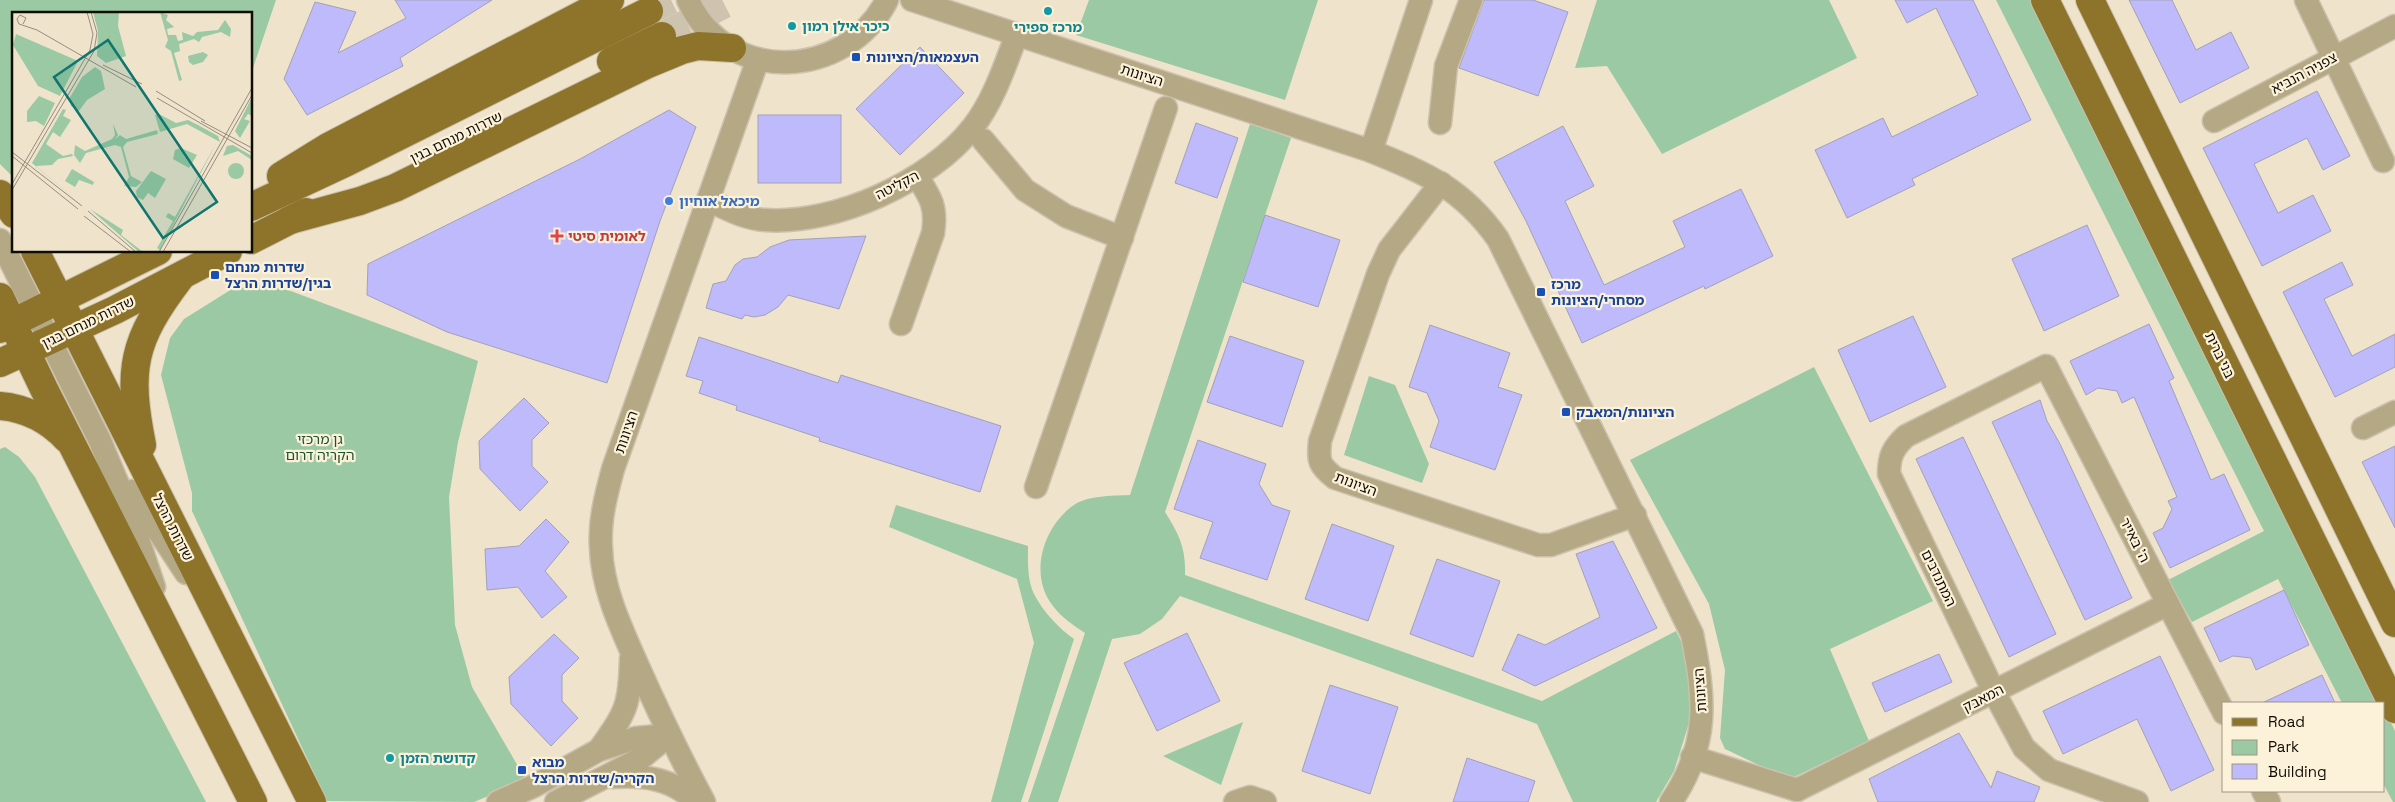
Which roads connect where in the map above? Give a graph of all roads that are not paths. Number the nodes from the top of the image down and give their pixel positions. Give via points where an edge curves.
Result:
1 (610, 0) edge
2 (688, 0) edge
3 (888, 0) edge
4 (912, 0) edge
5 (1421, 0) edge
6 (1471, 0) edge
7 (2045, 0) edge
8 (2090, 0) edge
9 (2306, 0) edge
10 (649, 11) tunnel mouth
11 (2395, 26) edge
12 (1017, 34) junction
13 (662, 36) tunnel mouth
14 (732, 48) junction
15 (2334, 57) junction
16 (758, 59) junction
17 (1166, 108) dead end
18 (2214, 121) dead end
19 (1440, 124) dead end
20 (984, 140) dead end
21 (1371, 151) junction
22 (2384, 160) dead end
23 (917, 176) junction
24 (1441, 183) junction
25 (0, 192) edge
26 (252, 196) edge
27 (708, 200) junction
28 (12, 201) edge
29 (252, 207) edge
30 (12, 211) edge
31 (290, 220) junction
32 (1122, 238) junction
33 (252, 239) edge
34 (0, 240) edge
35 (36, 252) edge
36 (156, 252) edge
37 (226, 252) edge
38 (182, 274) junction
39 (0, 297) edge
40 (60, 299) junction
41 (16, 321) edge
42 (901, 324) dead end
43 (75, 329) junction
44 (50, 340) junction
45 (26, 352) junction
46 (0, 363) edge
47 (2046, 366) joint
48 (0, 406) edge
49 (2395, 412) edge
50 (2363, 428) dead end
51 (100, 441) junction
52 (73, 446) junction
53 (149, 478) junction
54 (1036, 487) dead end
55 (1635, 515) junction
56 (2168, 604) junction
57 (218, 616) junction
58 (2395, 623) edge
59 (169, 636) junction
60 (631, 650) junction
61 (1994, 692) junction
62 (2222, 709) edge
63 (2395, 709) edge
64 (669, 735) junction
65 (599, 750) junction
66 (1692, 758) junction
67 (608, 777) junction
68 (1800, 796) edge
69 (254, 802) edge
70 (312, 802) edge
71 (498, 802) edge
72 (556, 802) edge
73 (696, 802) edge
74 (704, 802) edge
75 (1235, 802) edge
76 (1265, 802) edge
77 (1671, 802) edge
78 (2137, 802) edge

1 - 26 main road via 328,147
2 - 14 street via 702,23
3 - 16 street via 867,29 832,54 790,63
4 - 12 street, הציונות
5 - 21 street
6 - 19 street via 1446,66
7 - 63 main road, בני ברית
8 - 58 main road
9 - 15 street
10 - 29 main road, שדרות מנחם בגין
11 - 15 street, צפניה הנביא
12 - 21 street, הציונות
12 - 23 street, הקליטה via 996,85 973,127 946,154
13 - 31 main road, שדרות מנחם בגין
14 - 16 street
14 - 31 main road via 698,46 682,50 395,188
15 - 18 street, צפניה הנביא
15 - 22 street
16 - 27 street, הציונות
17 - 32 street
20 - 32 street via 1025,190 1066,216
21 - 24 street, הציונות via 1422,171
23 - 27 street, הקליטה via 881,195 801,219 764,220
23 - 42 street via 930,195 935,219
24 - 55 street, הציונות via 1473,208 1498,239
24 - 55 street, הציונות via 1388,250 1320,441 1318,456 1321,467 1335,478 1538,545 1551,545
25 - 28 street
25 - 30 main road
27 - 60 street, הציונות via 613,469 601,517 601,550 609,591
31 - 33 main road, שדרות מנחם בגין
32 - 54 street
34 - 41 street
35 - 40 main road, שדרות הרצל
36 - 40 main road
37 - 38 main road, שדרות מנחם בגין
38 - 43 main road, שדרות מנחם בגין
38 - 53 main road via 153,317 143,338 133,376
39 - 41 main road
40 - 41 main road
40 - 43 main road, שדרות הרצל
41 - 44 street
41 - 45 main road
43 - 44 main road, שדרות מנחם בגין
43 - 53 main road, שדרות הרצל
44 - 45 main road, שדרות מנחם בגין
44 - 51 street
45 - 46 main road, שדרות מנחם בגין
45 - 52 main road
47 - 56 street, ה' באייר
47 - 61 street, המתנדבים via 1906,436 1894,448 1889,461 1889,474
48 - 52 main road via 31,413 59,430
49 - 50 street
51 - 57 street via 155,528
51 - 59 street via 128,506
52 - 59 main road
53 - 57 main road, שדרות הרצל
55 - 66 street, הציונות via 1692,634 1702,689 1702,716
56 - 61 street, המאבק
56 - 62 street, ה' באייר
57 - 70 main road, שדרות הרצל
59 - 69 main road
60 - 64 street, הציונות
60 - 65 street via 628,702 621,719
61 - 68 street, המאבק
61 - 78 street, המתנדבים via 2024,748 2038,762 2049,770
64 - 65 street via 636,738
64 - 67 street via 640,759
64 - 74 street, הציונות
65 - 71 street
66 - 68 street
66 - 77 street, הציונות
67 - 72 street
67 - 73 street via 662,780
75 - 76 street via 1250,797

